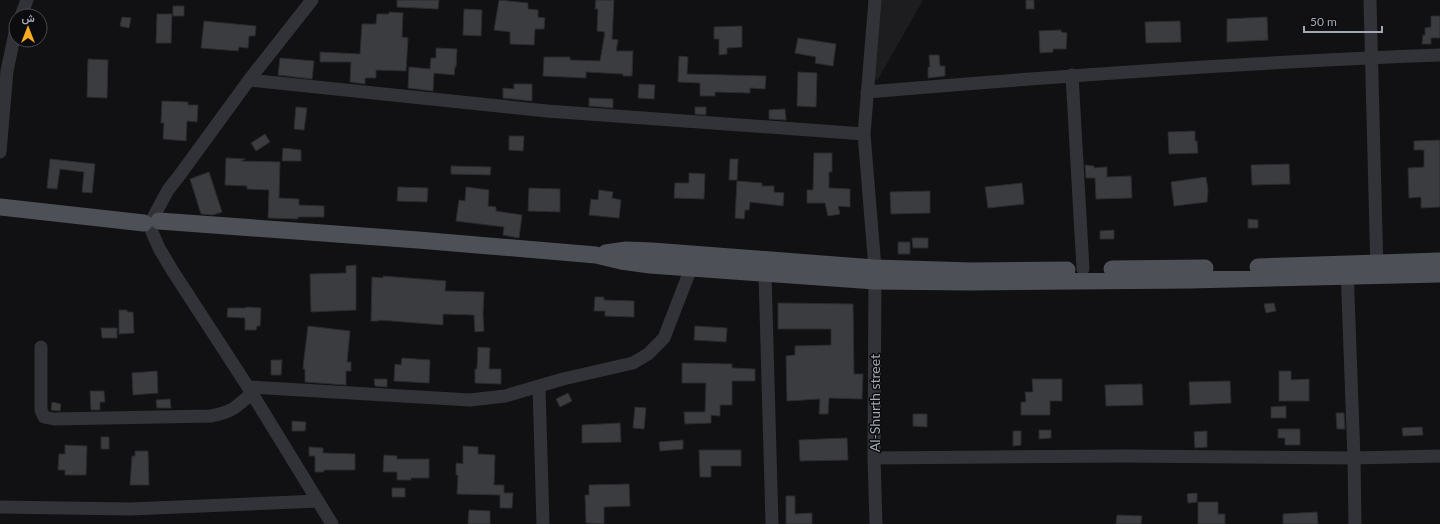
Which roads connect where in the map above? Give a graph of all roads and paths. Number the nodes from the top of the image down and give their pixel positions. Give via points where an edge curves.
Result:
1 (312, 0) edge
2 (875, 0) edge
3 (1370, 0) edge
4 (12, 48) edge
5 (1440, 55) edge
6 (1371, 58) junction
7 (1072, 75) junction
8 (249, 80) junction
9 (867, 92) junction
10 (864, 134) junction
11 (0, 152) edge
12 (0, 207) edge
13 (152, 223) junction
14 (596, 255) junction
15 (1440, 261) edge
16 (691, 268) junction
17 (1083, 269) junction
18 (1347, 270) junction
19 (1377, 270) junction
20 (765, 274) junction
21 (1440, 274) edge
22 (875, 275) junction
23 (40, 346) dead end
24 (539, 386) junction
25 (250, 390) junction
26 (1440, 456) edge
27 (874, 458) junction
28 (1354, 458) junction
29 (318, 501) junction
30 (0, 507) edge
31 (332, 524) edge
32 (543, 524) edge
33 (772, 524) edge
34 (876, 524) edge
35 (1355, 524) edge

1 - 8 street
2 - 9 street, Al-Shurth street
3 - 6 street
4 - 11 street
5 - 6 street
6 - 7 street
6 - 19 street
7 - 9 street
7 - 17 street
8 - 10 street via 547,111
8 - 13 street via 172,186
9 - 10 street, Al-Shurth street
10 - 22 street, Al-Shurth street
12 - 13 main road
13 - 14 main road via 410,239
13 - 25 street via 159,248
14 - 16 main road via 636,264
14 - 22 main road via 626,250 646,251
15 - 19 main road
16 - 20 main road
16 - 24 street via 664,338 648,354 633,363
17 - 18 main road
17 - 22 main road
18 - 19 main road
18 - 22 main road via 1023,282
18 - 28 street
19 - 21 main road
20 - 22 main road
20 - 33 street
22 - 27 street, Al-Shurth street
23 - 25 street via 41,410 44,418 226,414 237,407
24 - 25 street via 505,396 470,400
24 - 32 street
25 - 29 street
26 - 28 street
27 - 28 street
27 - 34 street, Al-Shurth street
28 - 35 street
29 - 30 street via 130,509
29 - 31 street

